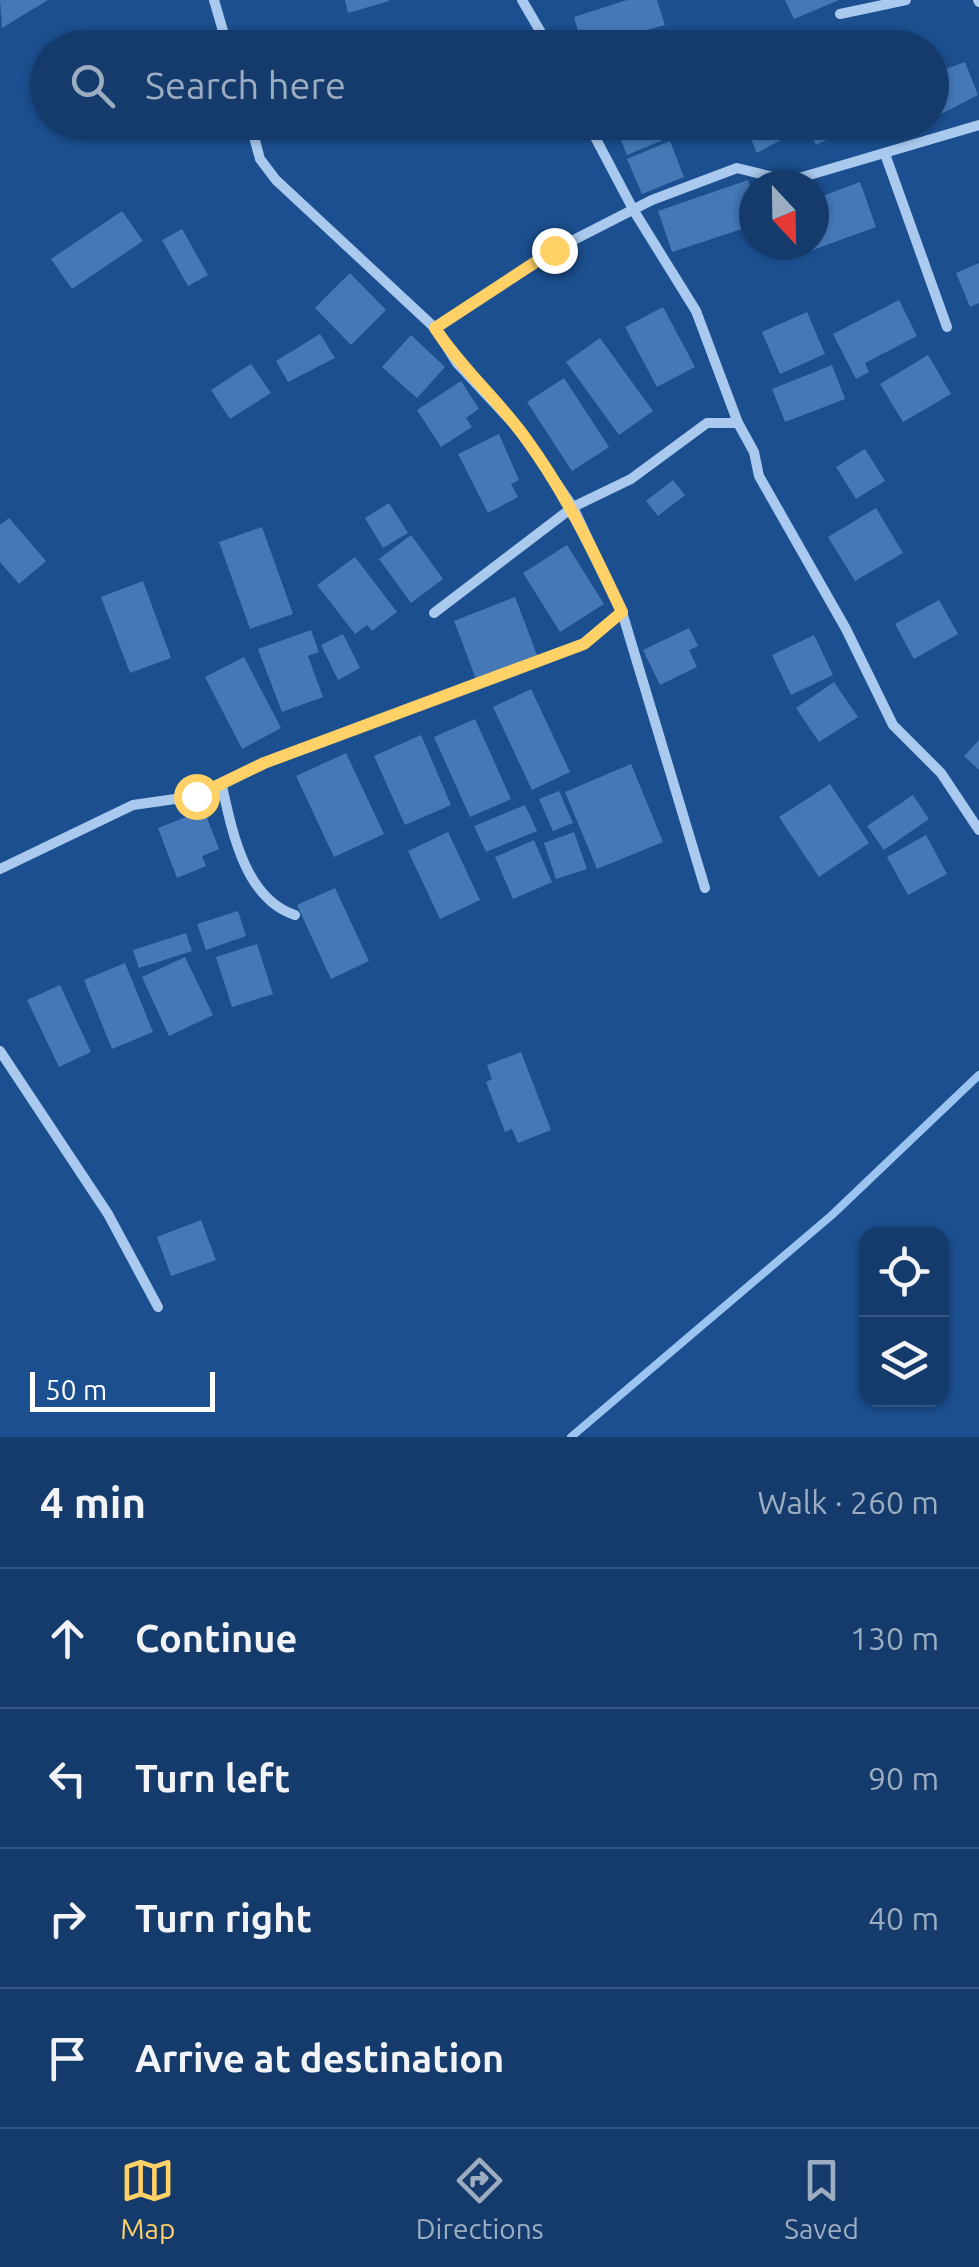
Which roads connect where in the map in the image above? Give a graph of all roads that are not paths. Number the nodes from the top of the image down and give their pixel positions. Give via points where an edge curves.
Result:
1 (214, 0) edge
2 (522, 0) edge
3 (906, 0) edge
4 (840, 14) dead end
5 (223, 30) edge
6 (540, 30) edge
7 (979, 125) edge
8 (949, 134) edge
9 (255, 140) edge
10 (597, 140) edge
11 (930, 140) edge
12 (885, 154) junction
13 (634, 211) junction
14 (947, 327) dead end
15 (435, 328) junction
16 (738, 423) junction
17 (573, 507) junction
18 (622, 612) junction
19 (434, 613) dead end
20 (222, 786) junction
21 (979, 830) edge
22 (0, 869) edge
23 (705, 888) dead end
24 (295, 915) dead end
25 (0, 1051) edge
26 (158, 1307) dead end

1 - 5 street
2 - 6 street
3 - 4 street
7 - 8 street
9 - 15 street via 276,180
10 - 13 street
11 - 12 street
12 - 13 street via 789,181 738,168
12 - 14 street
13 - 15 street via 512,275
13 - 16 street via 696,311
15 - 17 street
16 - 17 street via 707,423 631,479
16 - 21 street via 759,476 893,725 941,773
17 - 18 street
17 - 19 street
18 - 20 street via 584,644 264,763
18 - 23 street
20 - 22 street via 133,806
20 - 24 street via 232,832 263,895
25 - 26 street via 108,1214

